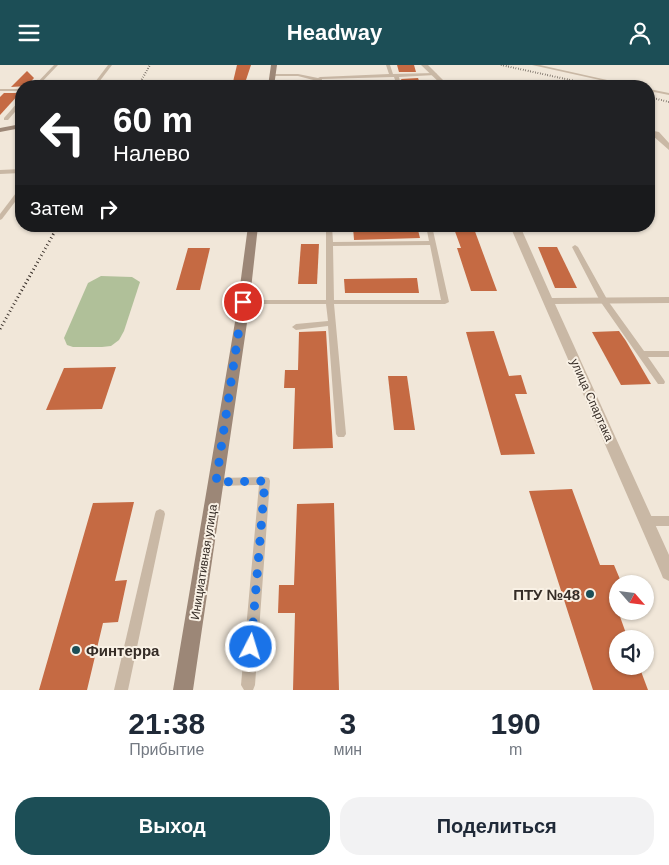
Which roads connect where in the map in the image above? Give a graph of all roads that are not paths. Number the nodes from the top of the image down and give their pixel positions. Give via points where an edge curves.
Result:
1 (56, 65) edge
2 (110, 65) edge
3 (274, 65) edge
4 (388, 65) edge
5 (424, 65) edge
6 (534, 65) edge
7 (435, 74) junction
8 (273, 75) junction
9 (394, 76) junction
10 (42, 80) edge
11 (99, 80) edge
12 (272, 80) edge
13 (320, 80) joint
14 (396, 80) edge
15 (440, 80) edge
16 (604, 80) edge
17 (15, 89) edge
18 (0, 90) edge
19 (655, 91) edge
20 (669, 94) edge
21 (15, 109) edge
22 (6, 119) dead end
23 (15, 127) edge
24 (0, 131) edge
25 (655, 136) edge
26 (669, 148) edge
27 (15, 171) edge
28 (0, 172) edge
29 (15, 198) edge
30 (0, 218) edge
31 (252, 232) edge
32 (329, 232) edge
33 (430, 232) edge
34 (518, 232) edge
35 (433, 243) junction
36 (329, 244) junction
37 (575, 247) dead end
38 (669, 300) edge
39 (548, 301) junction
40 (604, 301) junction
41 (243, 302) junction
42 (330, 302) junction
43 (331, 323) junction
44 (296, 327) dead end
45 (641, 354) junction
46 (669, 354) edge
47 (661, 382) dead end
48 (341, 434) dead end
49 (216, 482) junction
50 (160, 514) dead end
51 (646, 521) junction
52 (669, 521) edge
53 (669, 573) edge
54 (248, 685) dead end
55 (121, 690) edge
56 (183, 690) edge

1 - 10 lane
2 - 11 lane
3 - 8 main road
4 - 9 lane
5 - 7 street
6 - 16 lane
7 - 9 lane
7 - 15 street
8 - 12 main road
8 - 13 lane via 298,75
9 - 13 lane
9 - 14 lane
17 - 18 lane
19 - 20 lane
21 - 22 lane
23 - 24 main road
25 - 26 street
27 - 28 lane
29 - 30 lane
31 - 41 main road, Инициативная улица
32 - 36 lane
33 - 35 lane
34 - 39 street, улица Спартака
35 - 36 lane
35 - 42 lane via 445,302
36 - 42 lane
37 - 40 lane
38 - 40 street
39 - 40 street
39 - 51 street, улица Спартака
40 - 45 lane
41 - 42 lane
41 - 49 main road, Инициативная улица
42 - 43 lane
43 - 44 lane
43 - 48 lane
45 - 46 lane
45 - 47 lane
49 - 54 lane via 265,481
49 - 56 main road, Инициативная улица
50 - 55 lane
51 - 52 lane
51 - 53 street, улица Спартака

